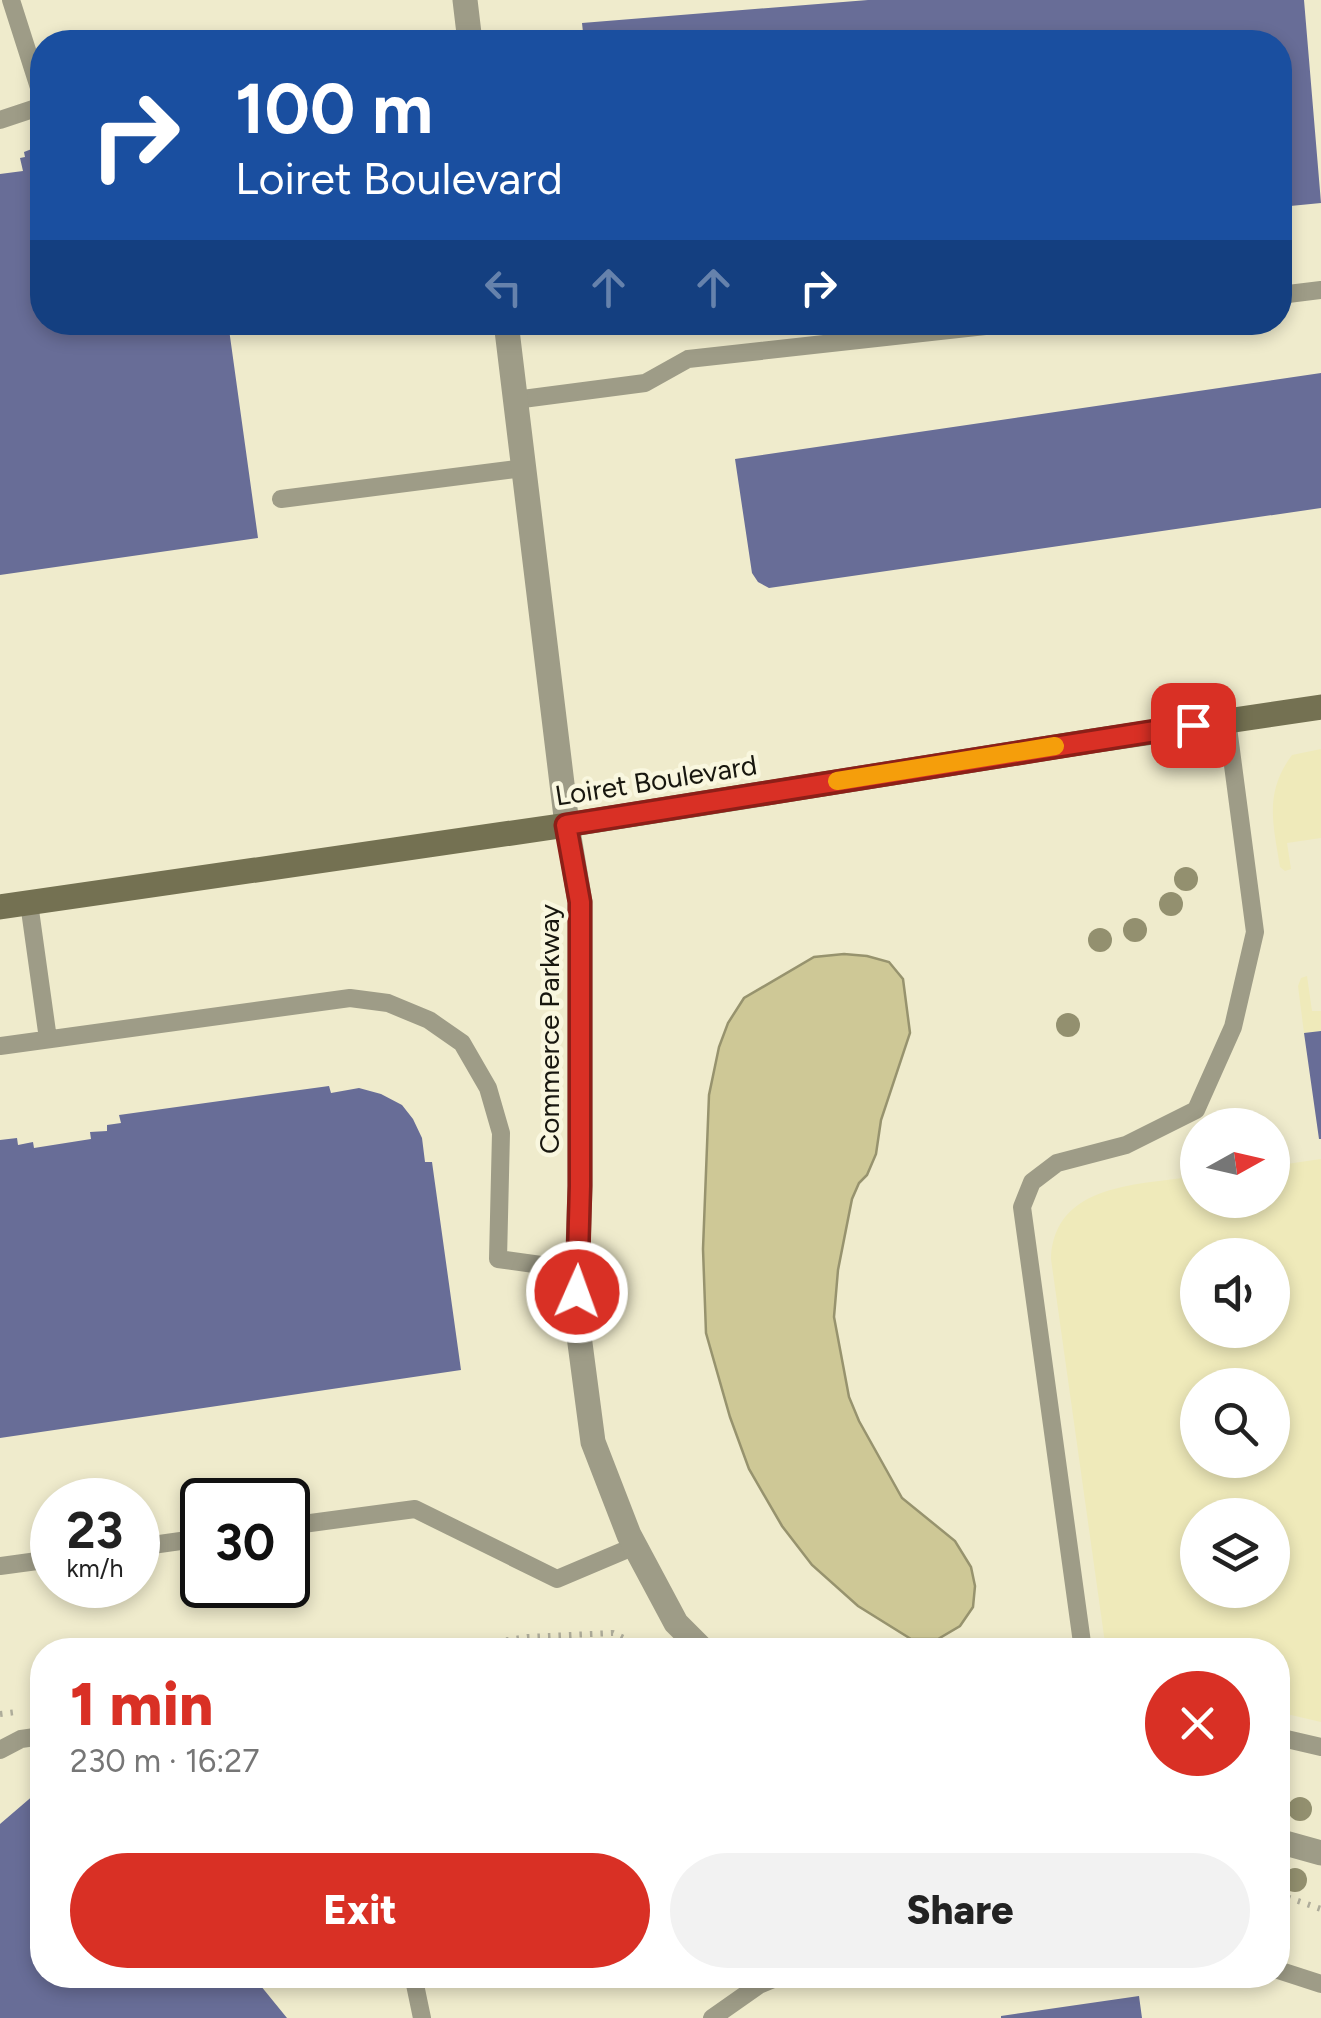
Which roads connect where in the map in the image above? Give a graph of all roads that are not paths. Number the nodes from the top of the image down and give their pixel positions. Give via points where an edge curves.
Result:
1 (11, 0) edge
2 (465, 0) edge
3 (469, 30) edge
4 (30, 60) edge
5 (0, 99) edge
6 (30, 110) edge
7 (3, 119) edge
8 (1321, 290) edge
9 (1292, 293) edge
10 (508, 335) edge
11 (901, 335) edge
12 (515, 400) junction
13 (524, 468) junction
14 (281, 499) dead end
15 (1321, 707) edge
16 (1227, 720) junction
17 (566, 825) junction
18 (29, 903) junction
19 (0, 907) edge
20 (48, 1039) junction
21 (0, 1046) edge
22 (577, 1270) junction
23 (310, 1523) edge
24 (635, 1546) junction
25 (30, 1561) edge
26 (0, 1566) edge
27 (691, 1638) edge
28 (1081, 1638) edge
29 (30, 1738) edge
30 (1290, 1740) edge
31 (1321, 1747) edge
32 (0, 1750) edge
33 (1290, 1844) edge
34 (1321, 1853) edge
35 (1290, 1974) edge
36 (1321, 1984) edge
37 (416, 1988) edge
38 (755, 1988) edge
39 (422, 2018) edge
40 (712, 2018) edge

1 - 4 lane
2 - 3 street
5 - 7 lane
6 - 7 lane
8 - 9 lane
10 - 12 street, Commerce Parkway
11 - 12 lane via 688,358 644,383
12 - 13 street, Commerce Parkway
13 - 14 lane
13 - 17 street, Commerce Parkway
15 - 16 street, Loiret Boulevard
16 - 17 street, Loiret Boulevard
16 - 28 lane via 1256,932 1233,1026 1196,1110 1126,1145 1057,1163 1032,1182 1022,1208
17 - 18 street, Loiret Boulevard
17 - 22 street, Commerce Parkway via 580,902
18 - 19 street, Loiret Boulevard
18 - 20 lane
20 - 21 lane
20 - 22 lane via 350,998 388,1003 429,1020 462,1043 488,1088 500,1132 498,1259
22 - 24 street, Commerce Parkway via 593,1442
23 - 24 lane via 415,1509 557,1579
24 - 27 street, Commerce Parkway via 676,1623
25 - 26 lane
29 - 32 lane
30 - 31 lane
33 - 34 street
35 - 36 lane
37 - 39 lane
38 - 40 lane

